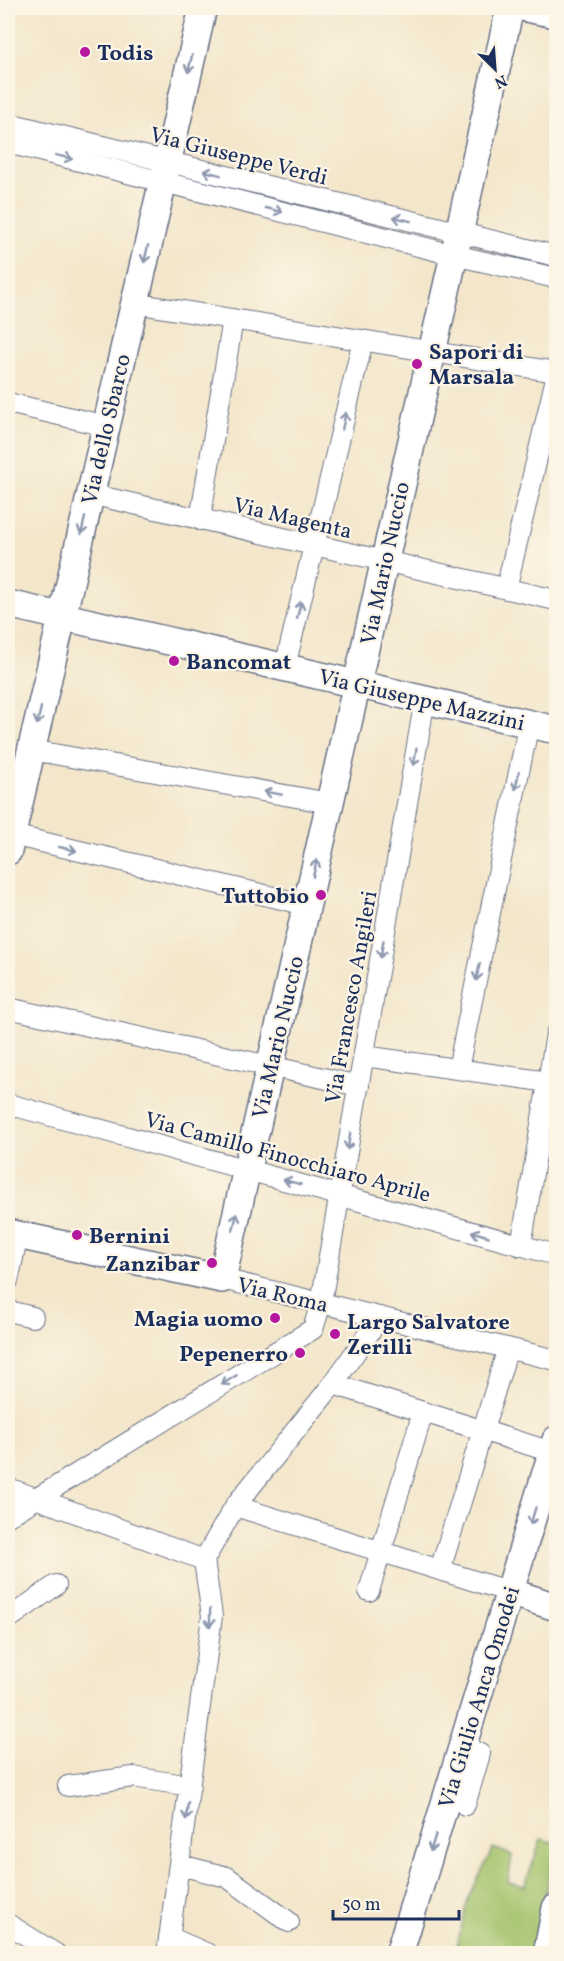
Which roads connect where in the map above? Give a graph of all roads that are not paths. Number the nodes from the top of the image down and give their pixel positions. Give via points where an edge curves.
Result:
1 (203, 8) edge
2 (514, 13) edge
3 (556, 14) edge
4 (8, 123) edge
5 (8, 143) edge
6 (165, 172) junction
7 (456, 244) junction
8 (556, 256) edge
9 (556, 278) edge
10 (134, 303) junction
11 (234, 319) junction
12 (363, 340) junction
13 (432, 351) junction
14 (556, 372) edge
15 (556, 378) edge
16 (8, 403) edge
17 (106, 426) junction
18 (90, 494) junction
19 (200, 520) junction
20 (314, 546) junction
21 (383, 562) junction
22 (506, 589) junction
23 (556, 600) edge
24 (8, 604) edge
25 (62, 616) junction
26 (285, 667) junction
27 (357, 684) junction
28 (425, 699) junction
29 (529, 723) junction
30 (556, 730) edge
31 (31, 750) junction
32 (330, 802) junction
33 (9, 840) edge
34 (307, 905) junction
35 (8, 1008) edge
36 (556, 1034) edge
37 (364, 1056) junction
38 (270, 1066) junction
39 (458, 1069) junction
40 (553, 1083) edge
41 (359, 1086) junction
42 (8, 1104) edge
43 (247, 1169) junction
44 (339, 1195) junction
45 (13, 1234) edge
46 (522, 1246) junction
47 (556, 1255) edge
48 (222, 1279) junction
49 (8, 1281) edge
50 (321, 1303) junction
51 (8, 1311) edge
52 (33, 1317) dead end
53 (380, 1317) junction
54 (506, 1355) junction
55 (556, 1359) edge
56 (333, 1384) junction
57 (423, 1412) junction
58 (483, 1431) junction
59 (554, 1446) edge
60 (8, 1488) edge
61 (37, 1498) junction
62 (235, 1506) junction
63 (8, 1516) edge
64 (381, 1551) junction
65 (204, 1560) junction
66 (440, 1570) junction
67 (56, 1585) dead end
68 (369, 1591) dead end
69 (510, 1592) junction
70 (556, 1607) edge
71 (8, 1619) edge
72 (463, 1746) junction
73 (68, 1786) dead end
74 (190, 1786) junction
75 (465, 1805) dead end
76 (180, 1865) junction
77 (556, 1908) edge
78 (289, 1922) dead end
79 (8, 1924) edge
80 (168, 1945) edge
81 (56, 1953) edge
82 (208, 1953) edge
83 (399, 1953) edge
84 (547, 1953) edge

1 -> 6 street, Via dello Sbarco
2 - 3 street
2 - 7 street, Via Mario Nuccio
4 - 6 street, Via Giuseppe Verdi
5 -> 6 street, Via Giuseppe Verdi
6 - 7 street, Via Giuseppe Verdi
6 -> 10 street, Via dello Sbarco
7 - 8 street
7 - 9 street
7 - 13 street, Via Mario Nuccio
10 - 11 street
10 - 17 street, Via dello Sbarco
11 - 12 street
11 - 19 street
12 - 13 street
20 -> 12 street
13 - 14 street
13 - 21 street, Via Mario Nuccio
15 - 22 street
16 - 17 street
17 - 18 street, Via dello Sbarco
18 - 19 street, Via Magenta
18 -> 25 street, Via dello Sbarco
19 - 20 street, Via Magenta
20 - 21 street, Via Magenta
26 -> 20 street
21 - 22 street, Via Magenta
21 - 27 street, Via Mario Nuccio
22 - 23 street, Via Magenta
24 - 25 street, Via Giuseppe Mazzini
25 - 26 street, Via Giuseppe Mazzini
25 -> 31 street, Via dello Sbarco
26 - 27 street, Via Giuseppe Mazzini
27 - 28 street, Via Giuseppe Mazzini
27 - 32 street, Via Mario Nuccio
28 - 29 street, Via Giuseppe Mazzini
28 -> 37 street, Via Francesco Angileri
29 - 30 street, Via Giuseppe Mazzini
29 -> 39 street
32 -> 31 street
31 - 33 street, Via dello Sbarco
34 -> 32 street, Via Mario Nuccio
33 -> 34 street
34 - 38 street, Via Mario Nuccio
35 - 38 street
36 - 40 street
37 - 39 street
37 - 41 street, Via Francesco Angileri
38 - 41 street
38 - 43 street, Via Mario Nuccio
39 - 40 street
40 - 46 street
41 -> 44 street, Via Francesco Angileri
42 - 43 street, Via Camillo Finocchiaro Aprile
44 -> 43 street, Via Camillo Finocchiaro Aprile
48 -> 43 street, Via Mario Nuccio
46 -> 44 street, Via Camillo Finocchiaro Aprile
44 - 50 street, Via Francesco Angileri
45 - 48 street, Via Roma
45 - 49 street
46 - 47 street, Via Camillo Finocchiaro Aprile
48 - 50 street, Via Roma
50 - 53 street, Via Roma
50 -> 61 street, Via Francesco Angileri via 313,1329
51 - 52 street
53 - 54 street, Via Roma
53 - 56 street
54 - 55 street, Via Roma
54 - 58 street
56 - 57 street
56 - 62 street
57 - 58 street
57 - 64 street
58 - 59 street
58 - 66 street
59 -> 69 street, Via Giulio Anca Omodei
60 - 61 street
61 - 63 street, Via Francesco Angileri
61 - 65 street
62 - 64 street
62 - 65 street
64 - 66 street
64 - 68 street
65 -> 74 street via 212,1616
66 - 69 street
67 - 71 street
69 - 70 street
69 - 72 street, Via Giulio Anca Omodei
72 - 75 street via 480,1754
72 -> 83 street, Via Giulio Anca Omodei
73 - 74 street via 133,1777
74 -> 76 street
76 - 78 street via 228,1878
76 - 80 street
77 - 84 street
79 - 81 street
80 - 82 street

